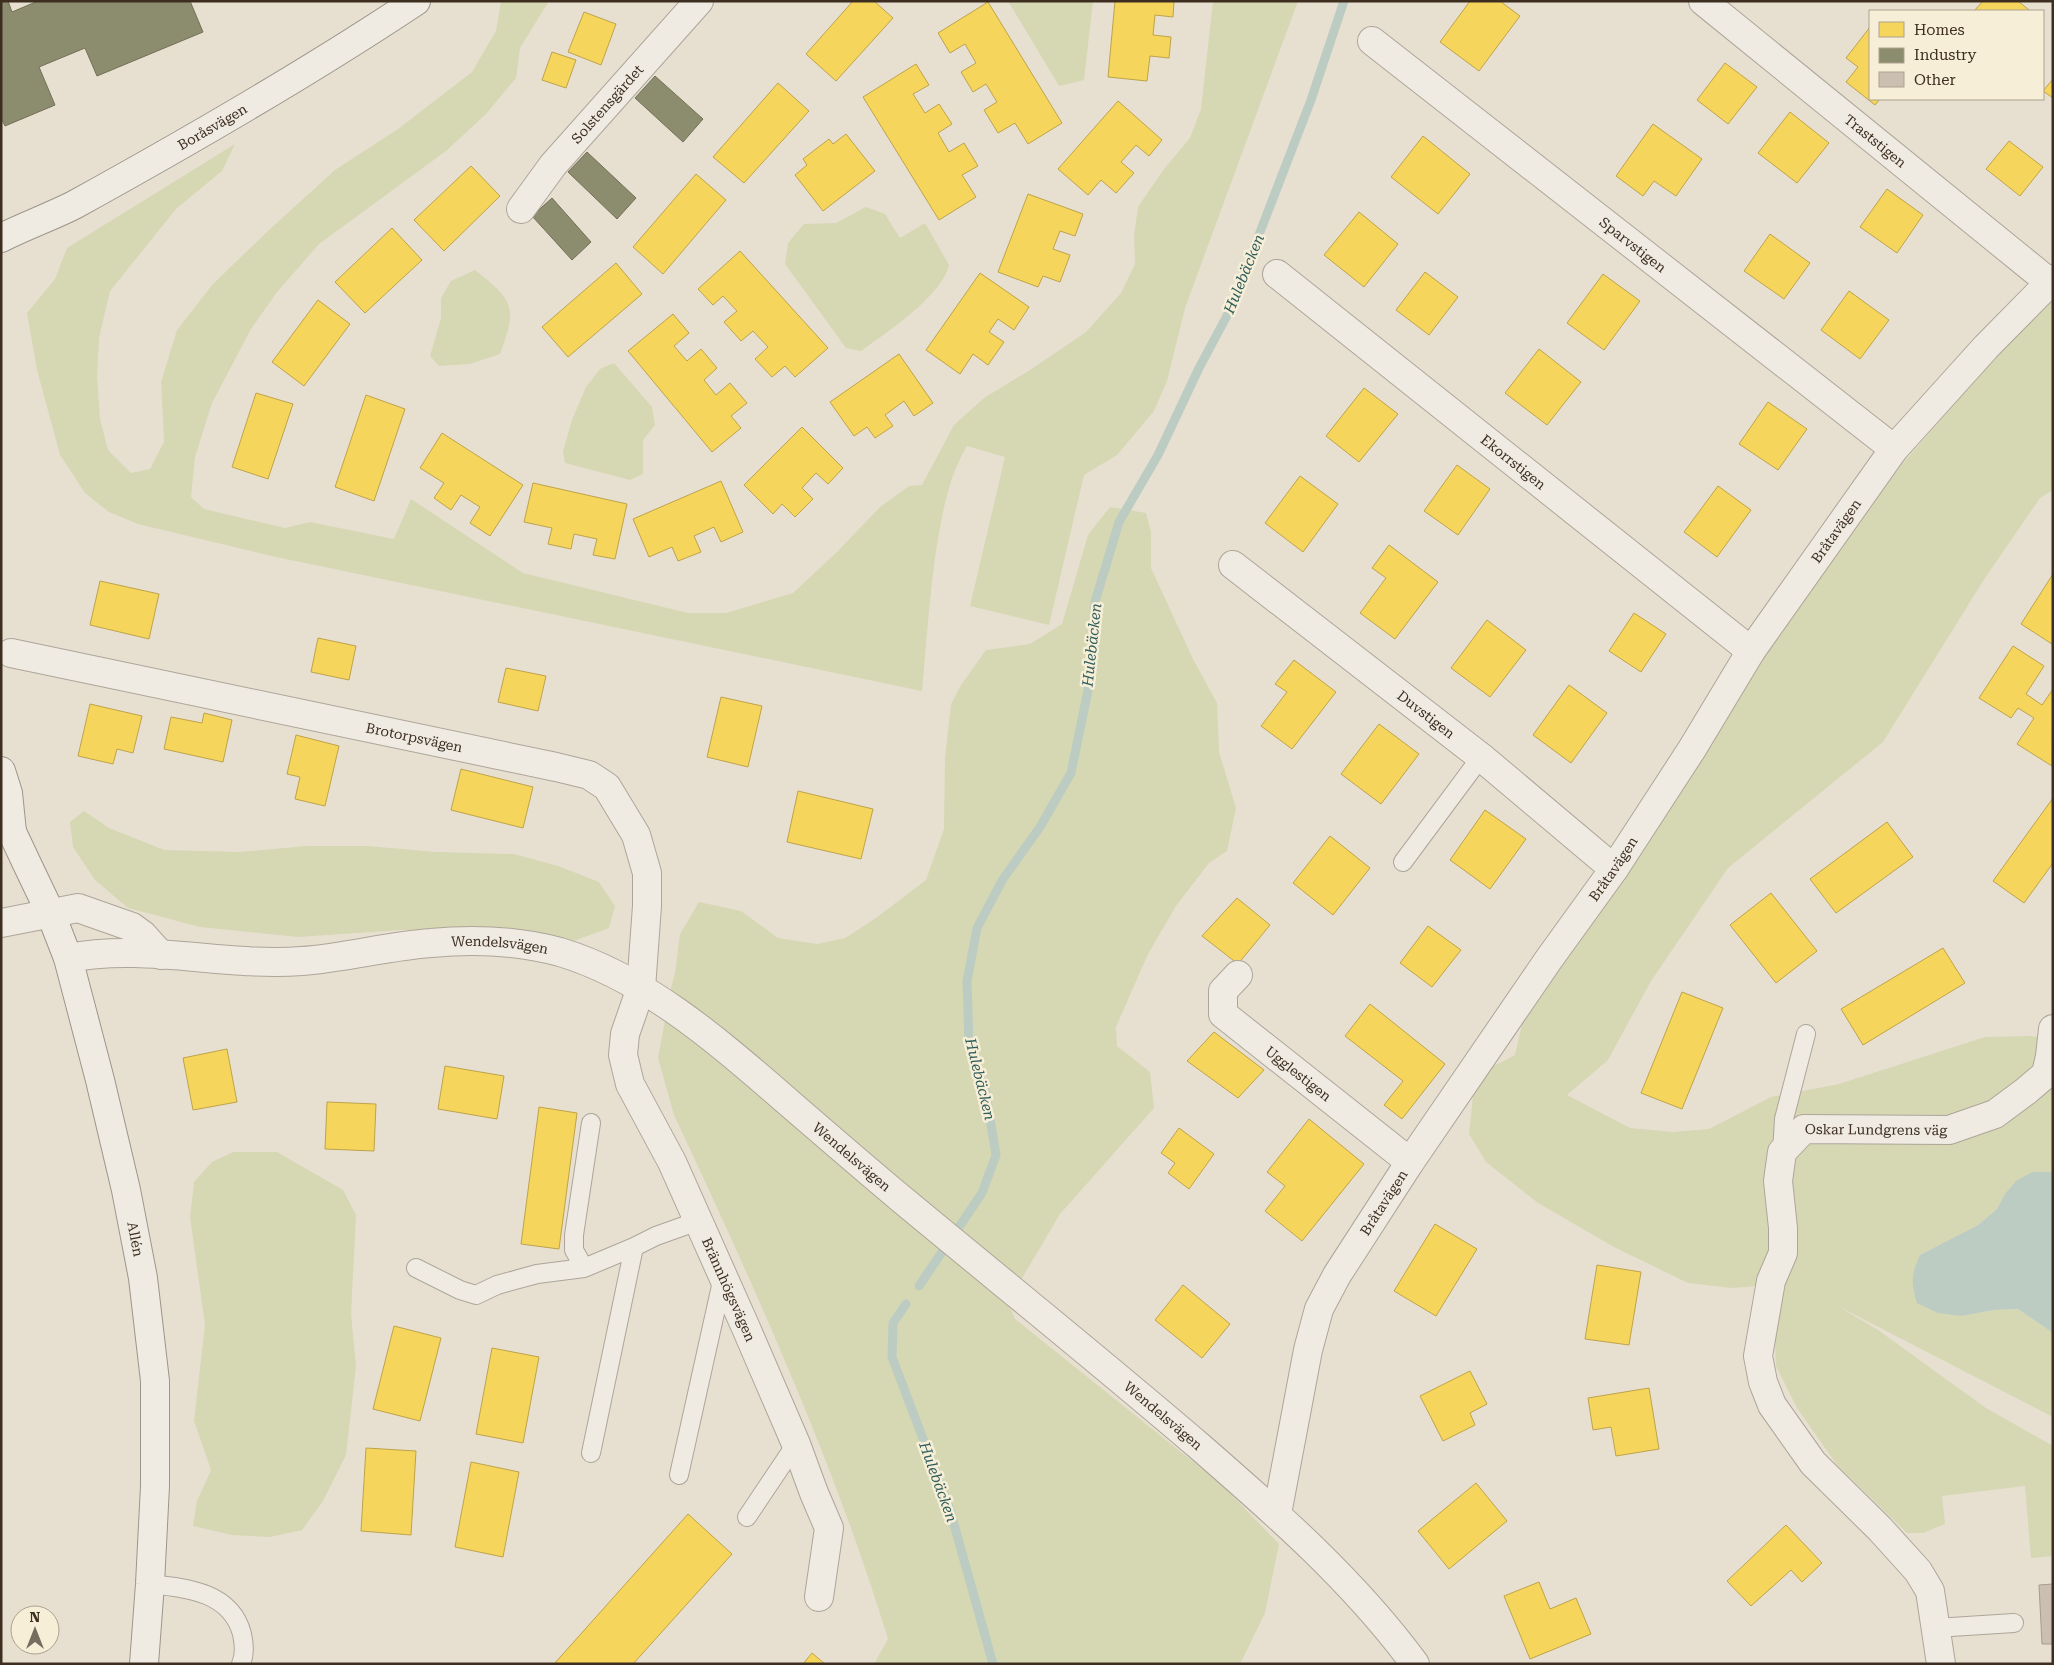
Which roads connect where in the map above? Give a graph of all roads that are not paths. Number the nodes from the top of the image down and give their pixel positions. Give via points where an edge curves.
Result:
1 (416, 1) edge
2 (699, 1) edge
3 (1703, 1) edge
4 (1372, 41) dead end
5 (521, 209) dead end
6 (1, 238) edge
7 (1277, 274) dead end
8 (2051, 280) edge
9 (1894, 449) junction
10 (1233, 566) dead end
11 (1752, 651) junction
12 (11, 653) dead end
13 (1481, 757) junction
14 (1, 771) edge
15 (6, 825) edge
16 (1403, 862) dead end
17 (1614, 869) junction
18 (50, 912) junction
19 (1, 923) edge
20 (161, 955) junction
21 (68, 958) junction
22 (1238, 975) dead end
23 (640, 988) junction
24 (2053, 1029) edge
25 (1806, 1034) dead end
26 (591, 1123) dead end
27 (1782, 1152) junction
28 (1410, 1162) junction
29 (698, 1222) junction
30 (634, 1247) junction
31 (416, 1268) dead end
32 (584, 1268) junction
33 (723, 1277) junction
34 (796, 1444) junction
35 (591, 1453) dead end
36 (679, 1475) dead end
37 (1277, 1514) junction
38 (747, 1517) dead end
39 (150, 1584) junction
40 (819, 1596) dead end
41 (2014, 1623) dead end
42 (1935, 1628) junction
43 (144, 1664) edge
44 (240, 1664) edge
45 (1415, 1664) edge
46 (1941, 1664) edge

1 - 6 street, Boråsvägen via 341,52 211,129 72,206
2 - 5 street, Solstensgärdet via 553,165
3 - 8 street, Traststigen
4 - 9 street, Sparvstigen
7 - 11 street, Ekorrstigen
8 - 9 street, Bråtavägen
9 - 11 street, Bråtavägen
10 - 13 street, Duvstigen
11 - 17 street, Bråtavägen
12 - 23 street, Brotorpsvägen via 589,775 608,787 632,827 647,873 648,906
13 - 16 lane
13 - 17 street, Duvstigen
14 - 15 street, Allén via 8,793
15 - 18 street, Allén
17 - 28 street, Bråtavägen
18 - 19 street
18 - 20 street via 78,908 114,919 143,935
18 - 21 street, Allén
20 - 21 street, Wendelsvägen via 114,952
20 - 23 street, Wendelsvägen via 243,962 302,961 430,942 486,942 560,952
21 - 39 street, Allén via 126,1190 143,1278 155,1381 155,1486
22 - 28 street, Ugglestigen via 1224,991 1223,1014
23 - 29 street, Brännhögsvägen via 625,1034 623,1055 630,1084 668,1154
23 - 37 street, Wendelsvägen via 718,1041
24 - 27 street, Oskar Lundgrens väg via 2046,1074 1995,1114 1949,1130 1804,1129
25 - 27 lane via 1784,1119
26 - 32 lane via 574,1235 574,1250
27 - 42 street via 1778,1181 1783,1253 1772,1281 1758,1356 1763,1382 1772,1405 1813,1463 1918,1571 1930,1591
28 - 37 street, Bråtavägen via 1337,1275 1319,1309 1308,1350
29 - 30 lane
29 - 33 street, Brännhögsvägen
30 - 32 lane
30 - 35 lane
31 - 32 lane via 476,1295 497,1285 537,1274
33 - 34 street, Brännhögsvägen
33 - 36 lane
34 - 38 lane
34 - 40 street, Brännhögsvägen via 829,1528
37 - 45 street, Wendelsvägen via 1366,1603
39 - 43 street, Allén
39 - 44 lane via 194,1590 224,1604 238,1621 243,1637 244,1657
41 - 42 lane
42 - 46 street

